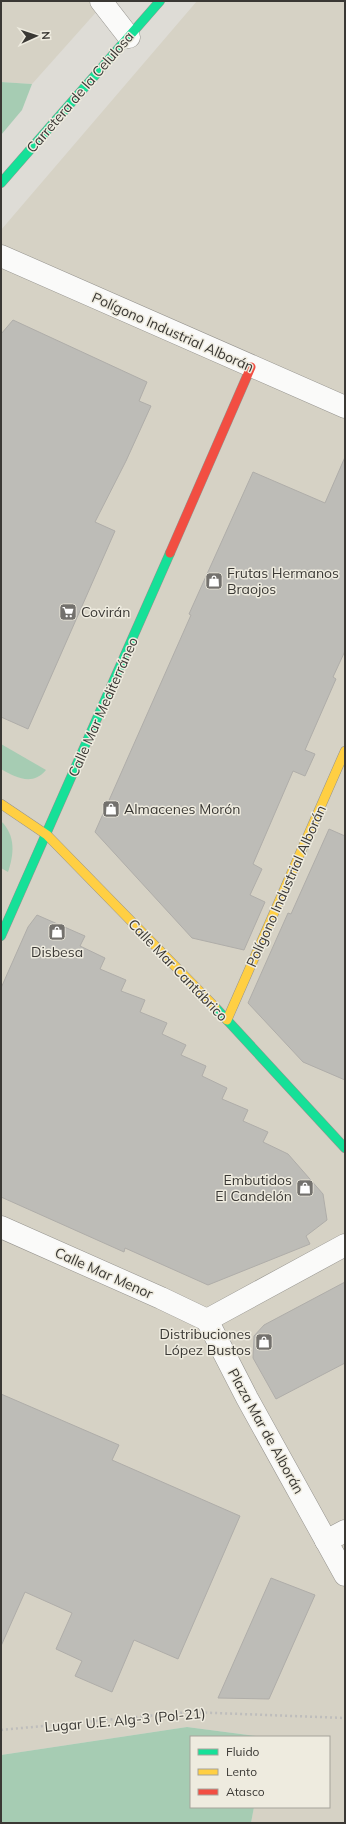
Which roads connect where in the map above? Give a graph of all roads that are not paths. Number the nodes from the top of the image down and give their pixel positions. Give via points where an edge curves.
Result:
1 (101, 1) edge
2 (160, 1) edge
3 (129, 37) junction
4 (1, 183) edge
5 (1, 256) edge
6 (251, 366) junction
7 (345, 407) edge
8 (345, 751) edge
9 (1, 804) edge
10 (47, 835) junction
11 (1, 936) edge
12 (227, 1020) junction
13 (345, 1148) edge
14 (1, 1227) edge
15 (345, 1245) edge
16 (207, 1320) junction
17 (336, 1536) edge
18 (345, 1575) edge

1 - 3 street
2 - 3 main road, Carretera de la Celulosa
3 - 4 main road, Carretera de la Celulosa
5 - 6 street, Polígono Industrial Alborán
6 - 7 street, Polígono Industrial Alborán
6 - 10 main road, Calle Mar Mediterráneo
8 - 12 main road, Polígono Industrial Alborán
9 - 10 main road, Calle Mar Cantábrico
10 - 11 main road, Calle Mar Mediterráneo
10 - 12 main road, Calle Mar Cantábrico
12 - 13 main road, Calle Mar Cantábrico
14 - 16 street, Calle Mar Menor
15 - 16 street
16 - 17 street, Plaza Mar de Alborán via 247,1398
17 - 18 street, Plaza Mar de Alborán

